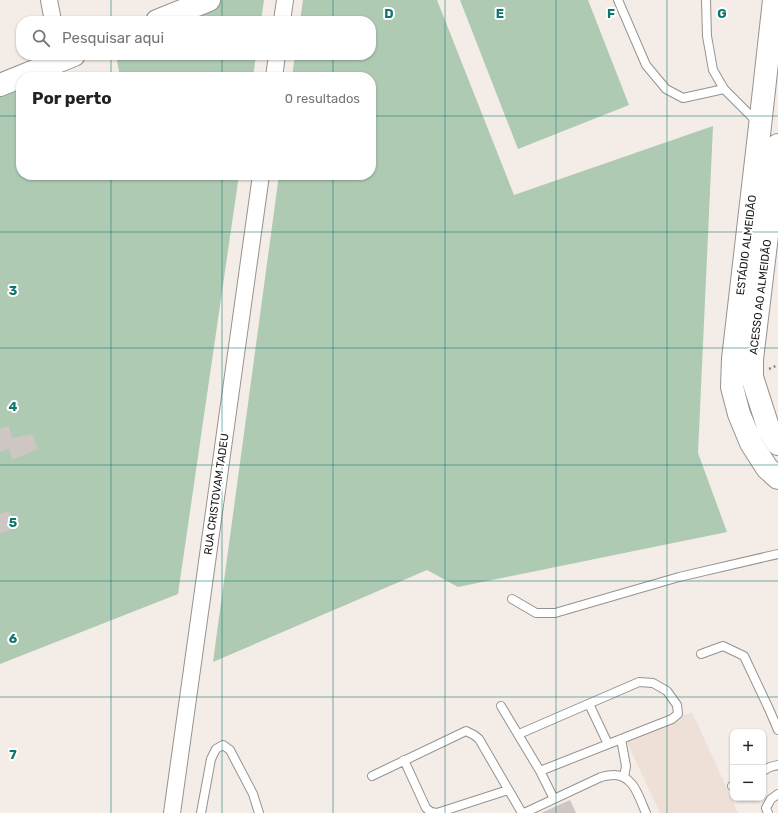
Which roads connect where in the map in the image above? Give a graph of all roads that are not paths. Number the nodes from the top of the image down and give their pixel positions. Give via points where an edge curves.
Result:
1 (49, 0) edge
2 (208, 0) edge
3 (285, 0) edge
4 (618, 0) edge
5 (706, 0) edge
6 (774, 0) edge
7 (52, 16) edge
8 (169, 16) edge
9 (283, 16) edge
10 (57, 60) edge
11 (276, 60) edge
12 (30, 72) edge
13 (275, 72) edge
14 (16, 78) edge
15 (0, 85) edge
16 (724, 89) junction
17 (760, 126) junction
18 (778, 145) edge
19 (259, 180) edge
20 (778, 444) edge
21 (778, 478) edge
22 (778, 554) edge
23 (512, 599) dead end
24 (701, 654) dead end
25 (589, 704) junction
26 (501, 706) dead end
27 (778, 730) edge
28 (519, 734) junction
29 (621, 739) junction
30 (608, 744) junction
31 (404, 760) junction
32 (778, 765) edge
33 (766, 769) edge
34 (540, 771) junction
35 (372, 776) dead end
36 (624, 777) junction
37 (508, 790) junction
38 (778, 794) edge
39 (554, 799) junction
40 (172, 813) edge
41 (201, 813) edge
42 (259, 813) edge
43 (523, 813) edge
44 (646, 813) edge
45 (768, 813) edge

1 - 7 street
2 - 8 street
3 - 9 street
4 - 16 lane via 646,65 666,89 683,98
5 - 16 lane via 707,36 713,70
6 - 17 street, ESTÁDIO ALMEIDÃO
10 - 12 street
11 - 13 street
14 - 15 street
16 - 17 lane
17 - 21 street, ESTÁDIO ALMEIDÃO via 732,387 751,443 767,468
18 - 20 street, ACESSO AO ALMEIDÃO via 756,323 752,377 769,430
19 - 40 street, RUA CRISTOVAM TADEU
22 - 23 lane via 679,577 555,613 536,614
24 - 27 lane via 723,646 744,656
25 - 28 lane
25 - 29 lane via 639,682 653,683 667,691 677,704 678,714
25 - 30 lane
26 - 28 lane
28 - 34 lane
29 - 30 lane
29 - 36 lane via 626,766
30 - 34 lane
31 - 35 lane
31 - 37 lane via 426,808 431,812 437,813
31 - 37 lane via 466,731 479,739
32 - 33 lane
34 - 39 lane
36 - 39 lane via 601,777
36 - 44 lane via 632,783
37 - 43 lane
38 - 45 lane via 771,799 766,808
39 - 43 lane
41 - 42 lane via 211,759 216,749 222,746 230,750 253,794

